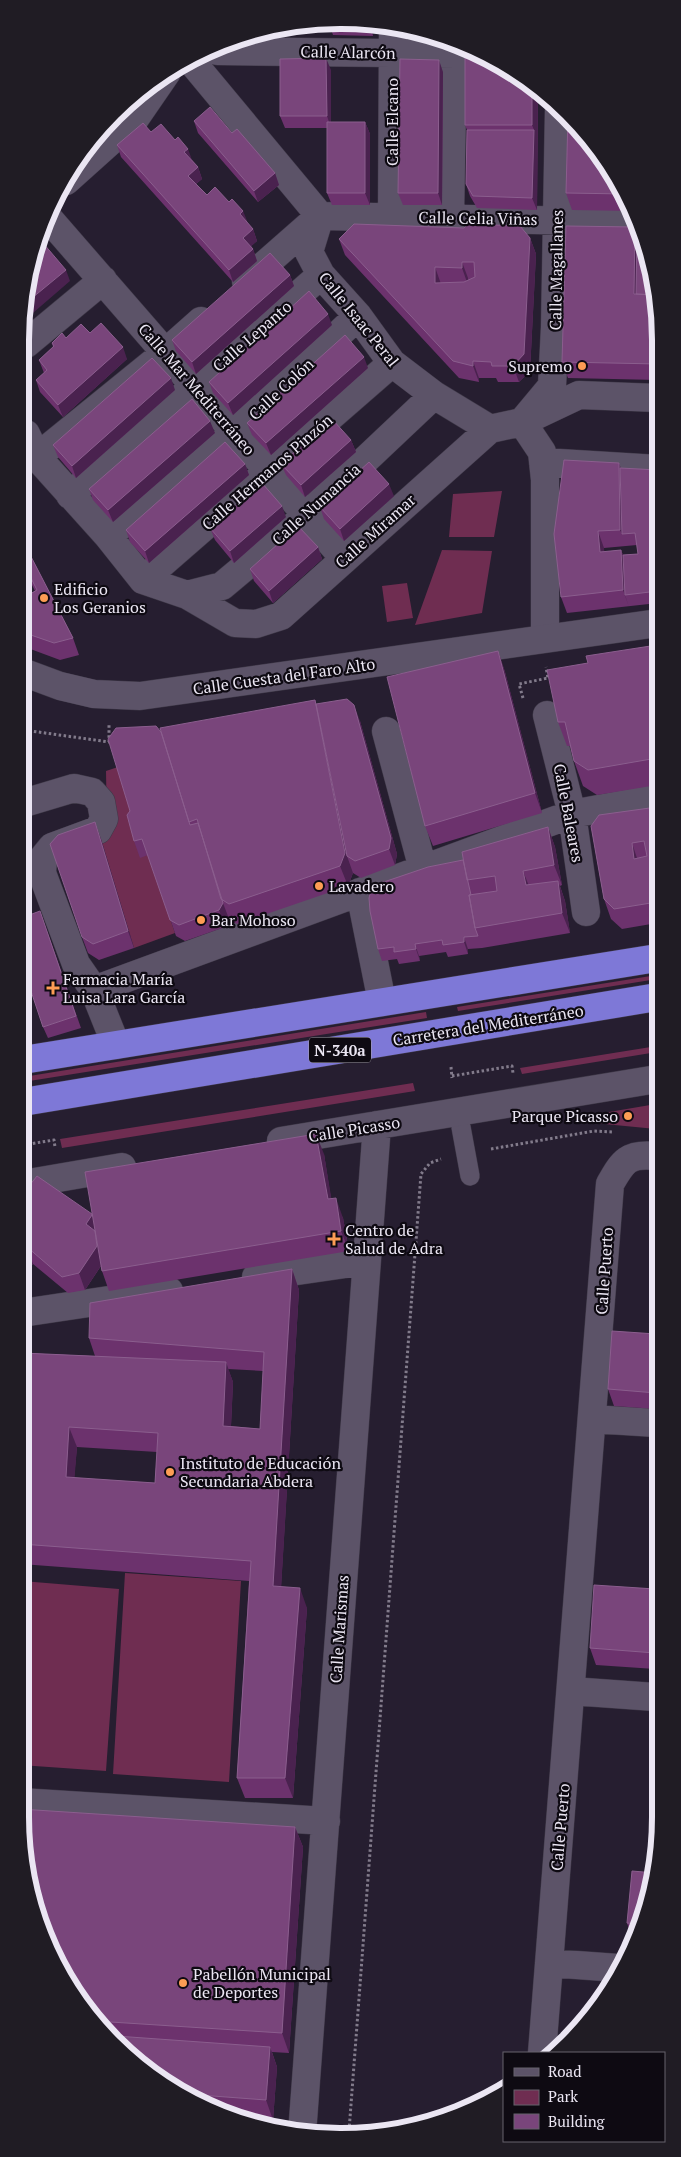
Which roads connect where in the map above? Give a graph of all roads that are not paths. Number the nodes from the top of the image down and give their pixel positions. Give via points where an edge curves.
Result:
1 (393, 33) edge
2 (224, 51) edge
3 (393, 53) junction
4 (464, 54) edge
5 (465, 54) edge
6 (195, 65) edge
7 (144, 99) edge
8 (130, 115) edge
9 (559, 118) edge
10 (86, 161) edge
11 (320, 216) junction
12 (392, 217) junction
13 (450, 218) junction
14 (556, 219) junction
15 (52, 222) edge
16 (629, 222) edge
17 (321, 275) junction
18 (103, 280) junction
19 (358, 316) junction
20 (29, 342) edge
21 (165, 354) junction
22 (392, 363) junction
23 (195, 386) junction
24 (434, 396) junction
25 (652, 398) edge
26 (522, 422) junction
27 (490, 429) junction
28 (235, 432) junction
29 (31, 446) edge
30 (543, 462) junction
31 (652, 469) edge
32 (268, 470) junction
33 (70, 495) junction
34 (307, 515) junction
35 (108, 536) junction
36 (344, 558) junction
37 (143, 580) junction
38 (188, 595) junction
39 (652, 624) edge
40 (544, 638) junction
41 (29, 675) edge
42 (540, 705) road end
43 (386, 731) dead end
44 (652, 799) edge
45 (29, 801) edge
46 (572, 814) junction
47 (423, 869) junction
48 (360, 892) junction
49 (586, 912) dead end
50 (652, 959) edge
51 (94, 990) junction
52 (652, 999) edge
53 (382, 1002) junction
54 (116, 1045) junction
55 (29, 1059) edge
56 (652, 1080) edge
57 (29, 1101) edge
58 (377, 1125) junction
59 (461, 1127) dead end
60 (259, 1144) edge
61 (652, 1156) edge
62 (151, 1163) edge
63 (470, 1176) dead end
64 (29, 1183) edge
65 (366, 1260) junction
66 (228, 1282) edge
67 (189, 1288) edge
68 (29, 1312) edge
69 (592, 1419) junction
70 (652, 1423) edge
71 (571, 1691) junction
72 (652, 1696) edge
73 (29, 1803) edge
74 (326, 1821) junction
75 (549, 1963) junction
76 (612, 1968) edge
77 (542, 2052) edge
78 (303, 2126) edge

1 - 3 street, Calle Elcano
2 - 3 street, Calle Alarcón
3 - 4 street, Calle Alarcón
3 - 12 street, Calle Elcano
5 - 13 street
6 - 11 street
7 - 8 street
8 - 10 street
9 - 14 street, Calle Magallanes
11 - 12 street, Calle Celia Viñas
11 - 17 street, Calle Isaac Peral via 309,252
11 - 21 street
12 - 13 street, Calle Celia Viñas
13 - 14 street, Calle Celia Viñas
14 - 16 street, Calle Celia Viñas
14 - 26 street, Calle Magallanes via 552,386
15 - 18 street, Calle Mar Mediterráneo
17 - 19 street, Calle Isaac Peral
17 - 23 street, Calle Lepanto
18 - 20 street
18 - 21 street, Calle Mar Mediterráneo
19 - 22 street, Calle Isaac Peral
19 - 28 street, Calle Colón
21 - 23 street, Calle Mar Mediterráneo
21 - 29 street
22 - 24 street, Calle Isaac Peral
22 - 32 street, Calle Hermanos Pinzón
23 - 28 street, Calle Mar Mediterráneo
23 - 33 street, Calle Lepanto
24 - 27 street, Calle Isaac Peral
24 - 34 street, Calle Numancia
25 - 26 street via 579,396
26 - 27 street
26 - 30 street via 542,452
27 - 36 street, Calle Miramar
28 - 32 street, Calle Mar Mediterráneo
28 - 35 street, Calle Colón
29 - 33 street
30 - 31 street
30 - 40 street
32 - 34 street, Calle Mar Mediterráneo
32 - 37 street, Calle Hermanos Pinzón
33 - 35 street
34 - 36 street, Calle Mar Mediterráneo
34 - 38 street, Calle Numancia via 222,586
35 - 37 street
36 - 38 street, Calle Miramar via 281,616 256,624 235,623
37 - 38 street
39 - 40 street, Calle Cuesta del Faro Alto
40 - 41 street, Calle Cuesta del Faro Alto via 140,696 94,694
42 - 46 street, Calle Baleares
43 - 47 street
44 - 46 street
45 - 51 street via 74,788 92,792 101,802 104,819 98,830 52,847 43,858 42,873 76,964
46 - 47 street
46 - 49 street, Calle Baleares
47 - 48 street
48 - 51 street
48 - 53 street
50 - 53 highway, N-340a
51 - 54 street
52 - 57 highway, Carretera del Mediterráneo / N-340a
53 - 54 highway, N-340a
54 - 55 highway, N-340a
56 - 58 street, Calle Picasso
58 - 60 street, Calle Picasso
58 - 65 street, Calle Marismas
59 - 63 lane
61 - 69 street, Calle Puerto via 642,1155 623,1162 610,1184
62 - 64 street
65 - 66 street
65 - 74 street, Calle Marismas
67 - 68 street
69 - 70 street
69 - 71 street, Calle Puerto
71 - 72 street
71 - 75 street, Calle Puerto
73 - 74 street
74 - 78 street, Calle Marismas
75 - 76 street
75 - 77 street, Calle Puerto

